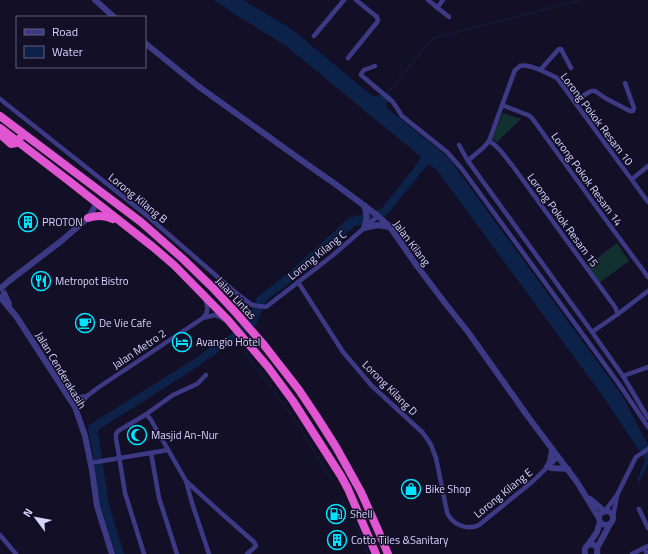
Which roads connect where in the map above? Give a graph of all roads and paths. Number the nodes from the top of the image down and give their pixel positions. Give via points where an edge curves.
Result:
1 (94, 0) edge
2 (344, 0) edge
3 (356, 0) edge
4 (428, 0) edge
5 (443, 0) edge
6 (437, 8) junction
7 (113, 16) edge
8 (449, 17) dead end
9 (314, 36) dead end
10 (146, 44) edge
11 (348, 58) dead end
12 (375, 66) dead end
13 (571, 68) dead end
14 (541, 69) junction
15 (625, 83) dead end
16 (0, 99) edge
17 (574, 101) junction
18 (502, 105) junction
19 (0, 116) edge
20 (0, 128) edge
21 (18, 129) junction
22 (0, 134) edge
23 (17, 141) junction
24 (489, 141) junction
25 (459, 145) dead end
26 (468, 161) junction
27 (648, 166) edge
28 (632, 179) junction
29 (96, 188) junction
30 (648, 202) edge
31 (97, 203) junction
32 (364, 205) junction
33 (378, 216) junction
34 (88, 218) junction
35 (121, 222) junction
36 (141, 222) junction
37 (390, 227) junction
38 (364, 228) junction
39 (153, 247) junction
40 (648, 277) edge
41 (298, 282) junction
42 (648, 291) edge
43 (1, 292) edge
44 (202, 294) junction
45 (266, 307) joint
46 (618, 314) junction
47 (203, 318) junction
48 (235, 328) junction
49 (592, 332) junction
50 (648, 367) edge
51 (206, 375) dead end
52 (623, 376) junction
53 (87, 396) junction
54 (68, 397) junction
55 (75, 407) junction
56 (145, 414) junction
57 (648, 418) edge
58 (648, 427) edge
59 (648, 449) edge
60 (168, 450) junction
61 (552, 450) junction
62 (151, 453) junction
63 (559, 458) junction
64 (120, 459) junction
65 (92, 463) junction
66 (549, 467) junction
67 (568, 469) junction
68 (186, 481) junction
69 (617, 495) junction
70 (587, 497) junction
71 (639, 509) dead end
72 (604, 512) junction
73 (448, 516) joint
74 (613, 517) junction
75 (600, 520) junction
76 (610, 524) junction
77 (648, 528) edge
78 (0, 535) edge
79 (646, 547) edge
80 (584, 551) edge
81 (597, 552) edge
82 (16, 554) edge
83 (112, 554) edge
84 (144, 554) edge
85 (177, 554) edge
86 (209, 554) edge
87 (247, 554) edge
88 (376, 554) edge
89 (387, 554) edge
90 (632, 554) edge
91 (647, 554) edge

1 - 7 street
2 - 9 street
3 - 11 street via 377,17 378,22
4 - 6 street
5 - 6 street
6 - 8 street
10 - 32 street, Jalan Kilang via 198,86
12 - 58 street via 364,70 361,76 394,102 402,116 447,152 462,169
13 - 14 street via 559,49
14 - 17 street, Lorong Pokok Resam 10 via 557,78
14 - 18 street, Lorong Pokok Resam 10 via 519,66 515,70
15 - 17 street via 633,111 594,91
16 - 45 street, Lorong Kilang B via 145,214 235,292 252,305
17 - 28 street, Lorong Pokok Resam 10
18 - 24 street
18 - 40 street, Lorong Pokok Resam 14 via 528,114 532,118
19 - 21 highway, Jalan Lintas
20 - 23 highway, Jalan Lintas
21 - 23 highway via 20,134
21 - 29 highway, Jalan Lintas
22 - 23 highway via 11,144
23 - 31 highway, Jalan Lintas
24 - 26 street
24 - 46 street, Lorong Pokok Resam 15 via 507,160
25 - 26 street
26 - 49 street
27 - 28 street
28 - 30 street, Lorong Pokok Resam 10
29 - 31 highway
29 - 36 highway, Jalan Lintas
31 - 34 street
31 - 35 highway, Jalan Lintas
32 - 33 street, Jalan Kilang
32 - 38 street via 367,217
33 - 37 street, Jalan Kilang
33 - 38 street, Lorong Kilang C
34 - 35 highway via 103,216
34 - 43 street via 19,273
35 - 39 highway, Jalan Lintas
36 - 39 highway via 140,230
36 - 89 highway, Jalan Lintas via 218,293 299,390 361,492
37 - 38 street via 378,225
37 - 61 street, Jalan Kilang
38 - 41 street, Lorong Kilang C
39 - 44 highway, Jalan Lintas
41 - 45 street, Lorong Kilang C
41 - 73 street, Lorong Kilang D via 343,352 372,386 428,440 435,455
42 - 46 street
43 - 54 street, Jalan Cenderakasih
44 - 47 street via 208,309
44 - 48 highway, Jalan Lintas
46 - 49 street
47 - 48 street via 217,316
47 - 53 street, Jalan Metro 2
48 - 88 highway, Jalan Lintas via 268,367 341,476
49 - 52 street
50 - 52 street
51 - 56 street via 197,384 173,395
52 - 57 street
53 - 54 street
53 - 55 street, Jalan Metro 2
54 - 55 street, Jalan Cenderakasih
55 - 65 street, Jalan Cenderakasih
56 - 60 street
56 - 64 street via 116,434
59 - 69 street via 634,460
60 - 62 street
60 - 68 street
61 - 63 street, Jalan Kilang
61 - 66 street
62 - 64 street
62 - 85 street via 159,498
63 - 66 street, Lorong Kilang E
63 - 67 street, Jalan Kilang
64 - 65 street
64 - 84 street via 125,493
65 - 83 street, Jalan Cenderakasih via 97,506
66 - 67 street
66 - 73 street, Lorong Kilang E via 476,527 459,525
67 - 70 street, Jalan Kilang
68 - 86 street
68 - 87 street via 254,542 256,546
69 - 72 street
69 - 74 street
70 - 72 street, Jalan Kilang
70 - 75 street, Jalan Kilang
71 - 77 street
72 - 74 street via 610,513
72 - 75 street
74 - 76 street
75 - 76 street via 604,525
75 - 80 street via 597,532
76 - 81 street
78 - 82 street
79 - 90 street
79 - 91 street
80 - 81 street via 593,545

